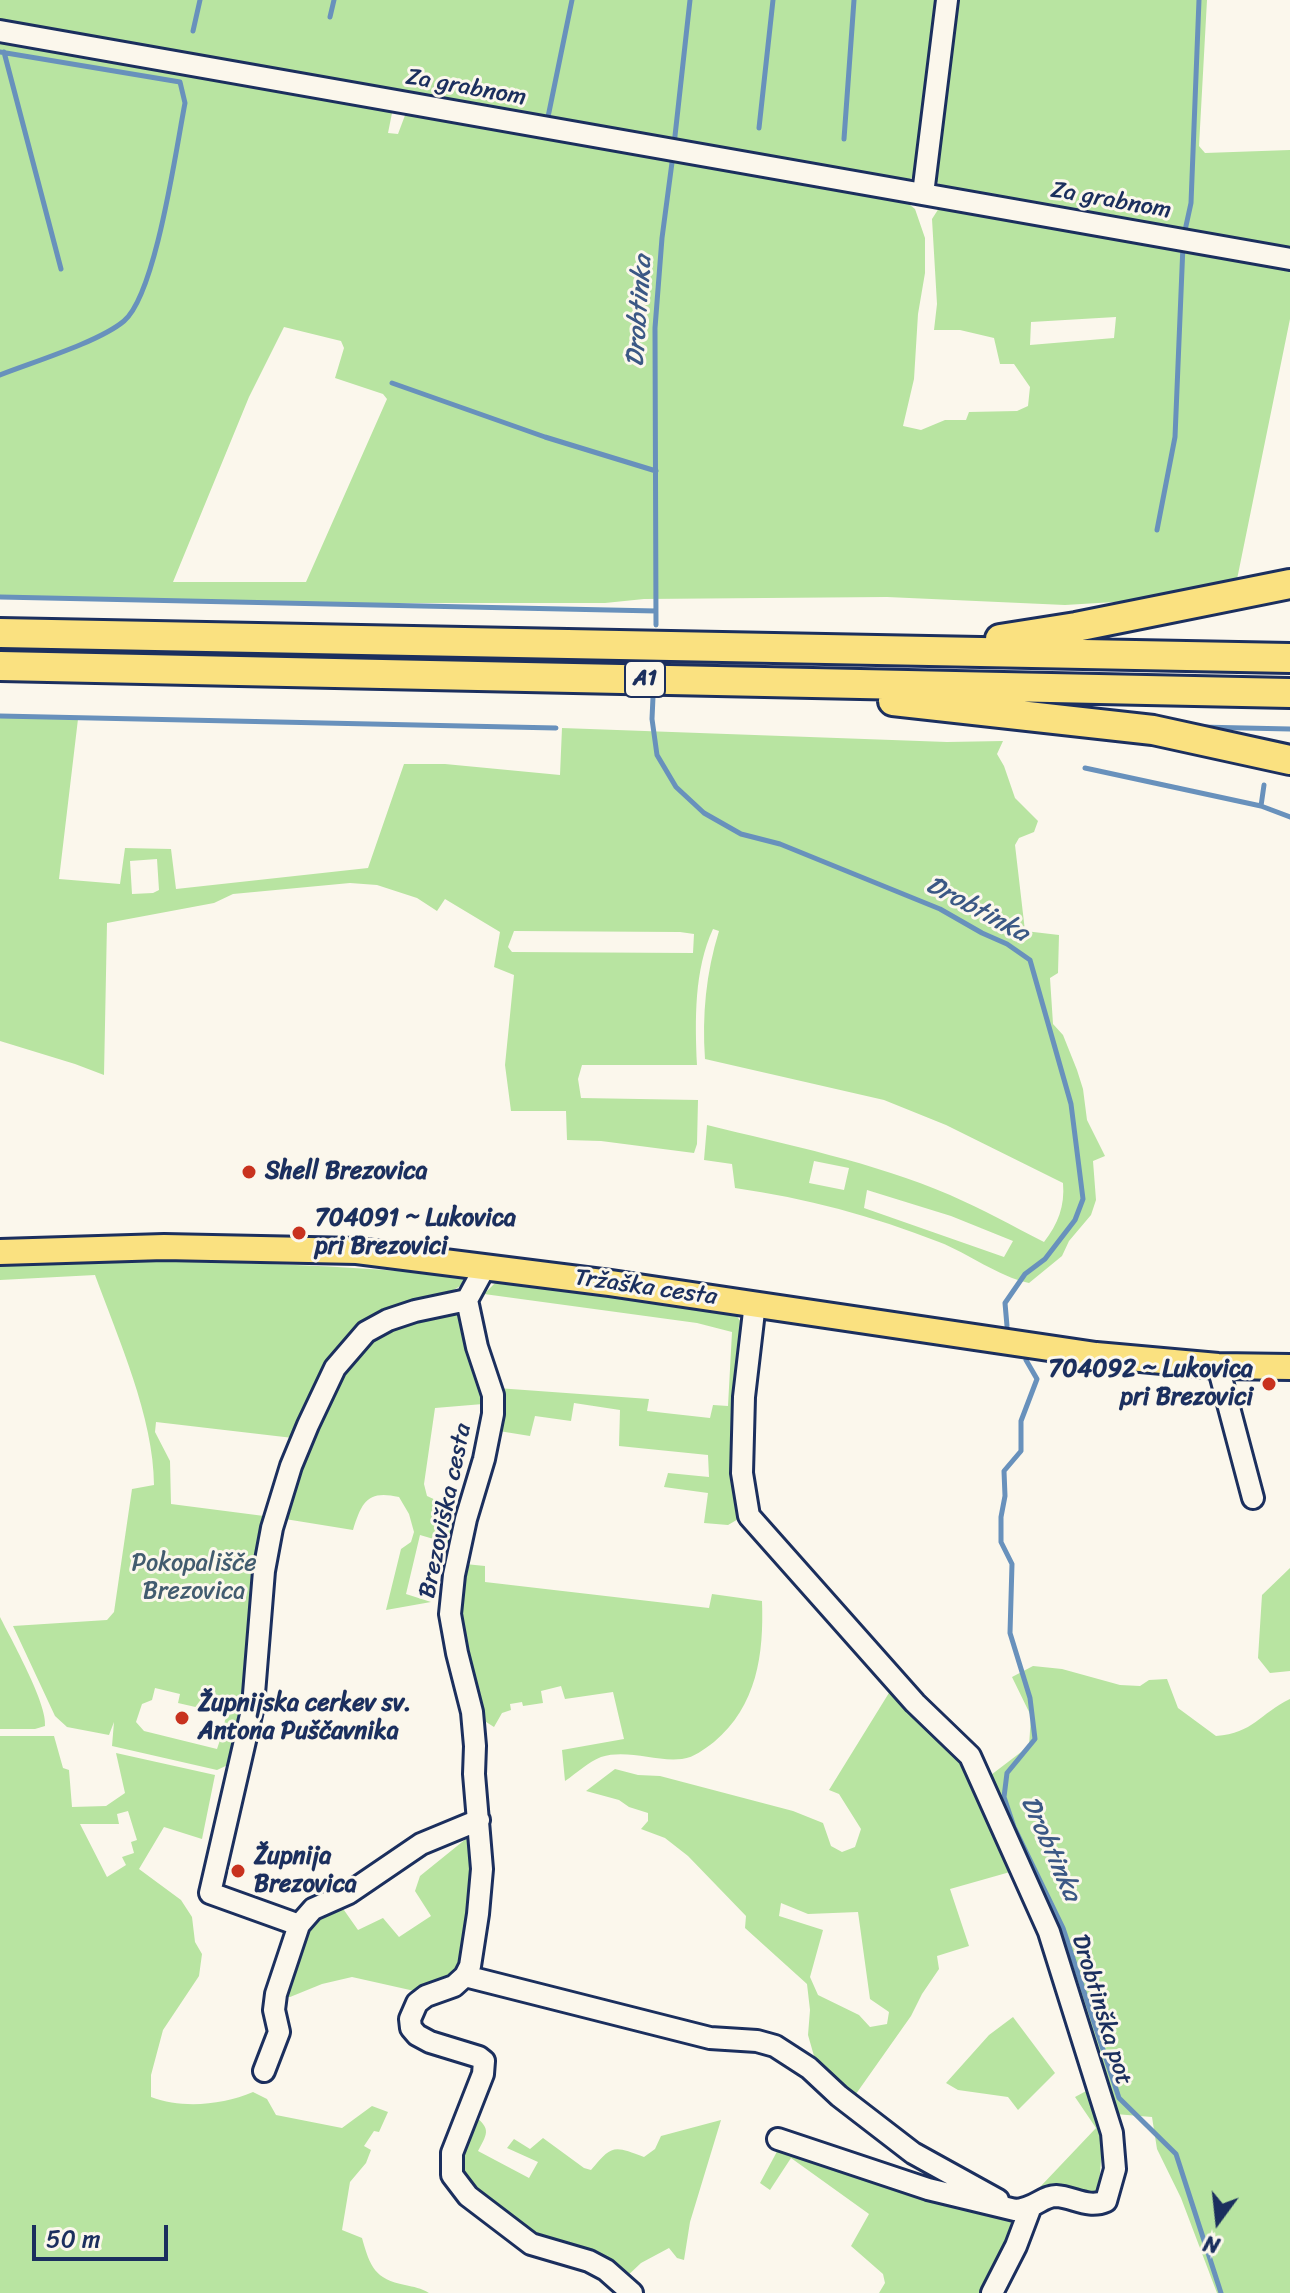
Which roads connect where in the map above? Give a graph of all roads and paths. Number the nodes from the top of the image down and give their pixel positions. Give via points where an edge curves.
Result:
1 (947, 0) edge
2 (0, 31) edge
3 (923, 194) junction
4 (1290, 259) edge
5 (1290, 584) edge
6 (0, 633) edge
7 (920, 650) junction
8 (1290, 658) edge
9 (0, 666) edge
10 (713, 680) junction
11 (1290, 693) edge
12 (1290, 760) edge
13 (0, 1252) edge
14 (485, 1267) junction
15 (467, 1300) junction
16 (755, 1303) junction
17 (1218, 1366) junction
18 (1290, 1367) edge
19 (1253, 1498) dead end
20 (479, 1820) junction
21 (299, 1925) junction
22 (465, 1976) junction
23 (264, 2071) dead end
24 (778, 2139) dead end
25 (1022, 2210) junction
26 (632, 2293) edge
27 (992, 2293) edge

1 - 3 street
2 - 3 street, Za grabnom
3 - 4 street, Za grabnom
5 - 7 highway via 1076,627
6 - 7 highway, A1
7 - 8 highway, A1
9 - 10 highway, A1
10 - 11 highway, A1
10 - 12 highway via 1153,730
13 - 14 main road, Tržaška cesta via 164,1247 357,1251
14 - 15 street
14 - 16 main road, Tržaška cesta
15 - 20 street, Brezoviška cesta via 493,1395 493,1414 466,1519 450,1614 472,1712
15 - 21 street via 388,1320 366,1332 335,1368 291,1466 272,1528 253,1706 210,1893
16 - 17 main road, Tržaška cesta via 1096,1355
16 - 25 street, Drobtinška pot via 744,1397 742,1473 749,1516 915,1703 970,1756 1049,1932 1112,2133 1115,2169 1106,2201 1096,2205 1057,2196
17 - 18 main road, Tržaška cesta
17 - 19 street
20 - 21 street via 421,1844 349,1893 313,1909
20 - 22 street, Brezoviška cesta via 482,1869
21 - 23 street via 276,1994 279,2032
22 - 25 street via 710,2038 775,2046 913,2153
22 - 26 street via 417,2003 410,2019 417,2035 484,2061 452,2153 452,2175 468,2196 531,2244 589,2261
24 - 25 street via 928,2189
25 - 27 street via 1016,2246

